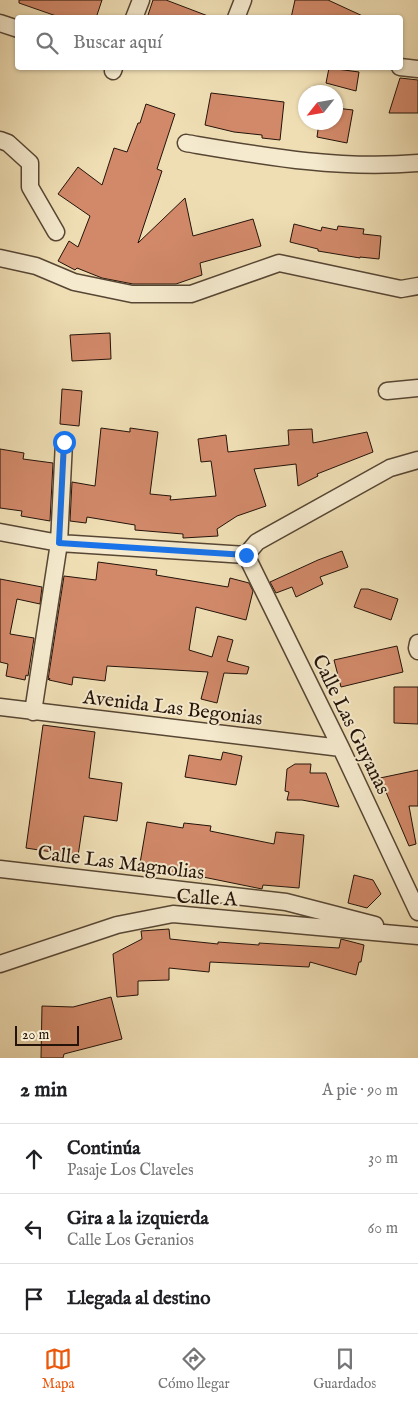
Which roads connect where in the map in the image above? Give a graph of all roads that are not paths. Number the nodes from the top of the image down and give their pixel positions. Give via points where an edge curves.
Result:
1 (141, 0) edge
2 (243, 0) edge
3 (135, 15) edge
4 (237, 15) edge
5 (0, 23) edge
6 (15, 28) edge
7 (403, 67) edge
8 (418, 68) edge
9 (0, 140) edge
10 (186, 142) dead end
11 (410, 163) edge
12 (56, 232) dead end
13 (0, 258) edge
14 (418, 286) edge
15 (418, 388) edge
16 (387, 391) dead end
17 (64, 442) dead end
18 (418, 460) edge
19 (0, 532) edge
20 (59, 543) junction
21 (246, 555) junction
22 (418, 643) edge
23 (418, 651) edge
24 (0, 707) edge
25 (32, 712) junction
26 (341, 748) junction
27 (0, 869) edge
28 (418, 912) edge
29 (415, 936) edge
30 (0, 964) edge

1 - 3 street
2 - 4 street
5 - 6 street
7 - 8 street
9 - 12 street via 8,143 30,164 30,188
10 - 11 street via 272,158 338,164
13 - 14 street via 36,266 74,282 132,294 191,294 279,263 401,289
15 - 16 street
17 - 20 street
18 - 21 street via 390,468 257,542
19 - 20 street
20 - 21 street
20 - 25 street
21 - 26 street, Calle Las Guyanas
22 - 23 street
24 - 25 street, Avenida Las Begonias
25 - 26 street, Avenida Las Begonias
26 - 28 street, Calle Las Guyanas
27 - 29 street, Calle Las Magnolias via 286,902
29 - 30 street, Calle A via 173,914 117,925

